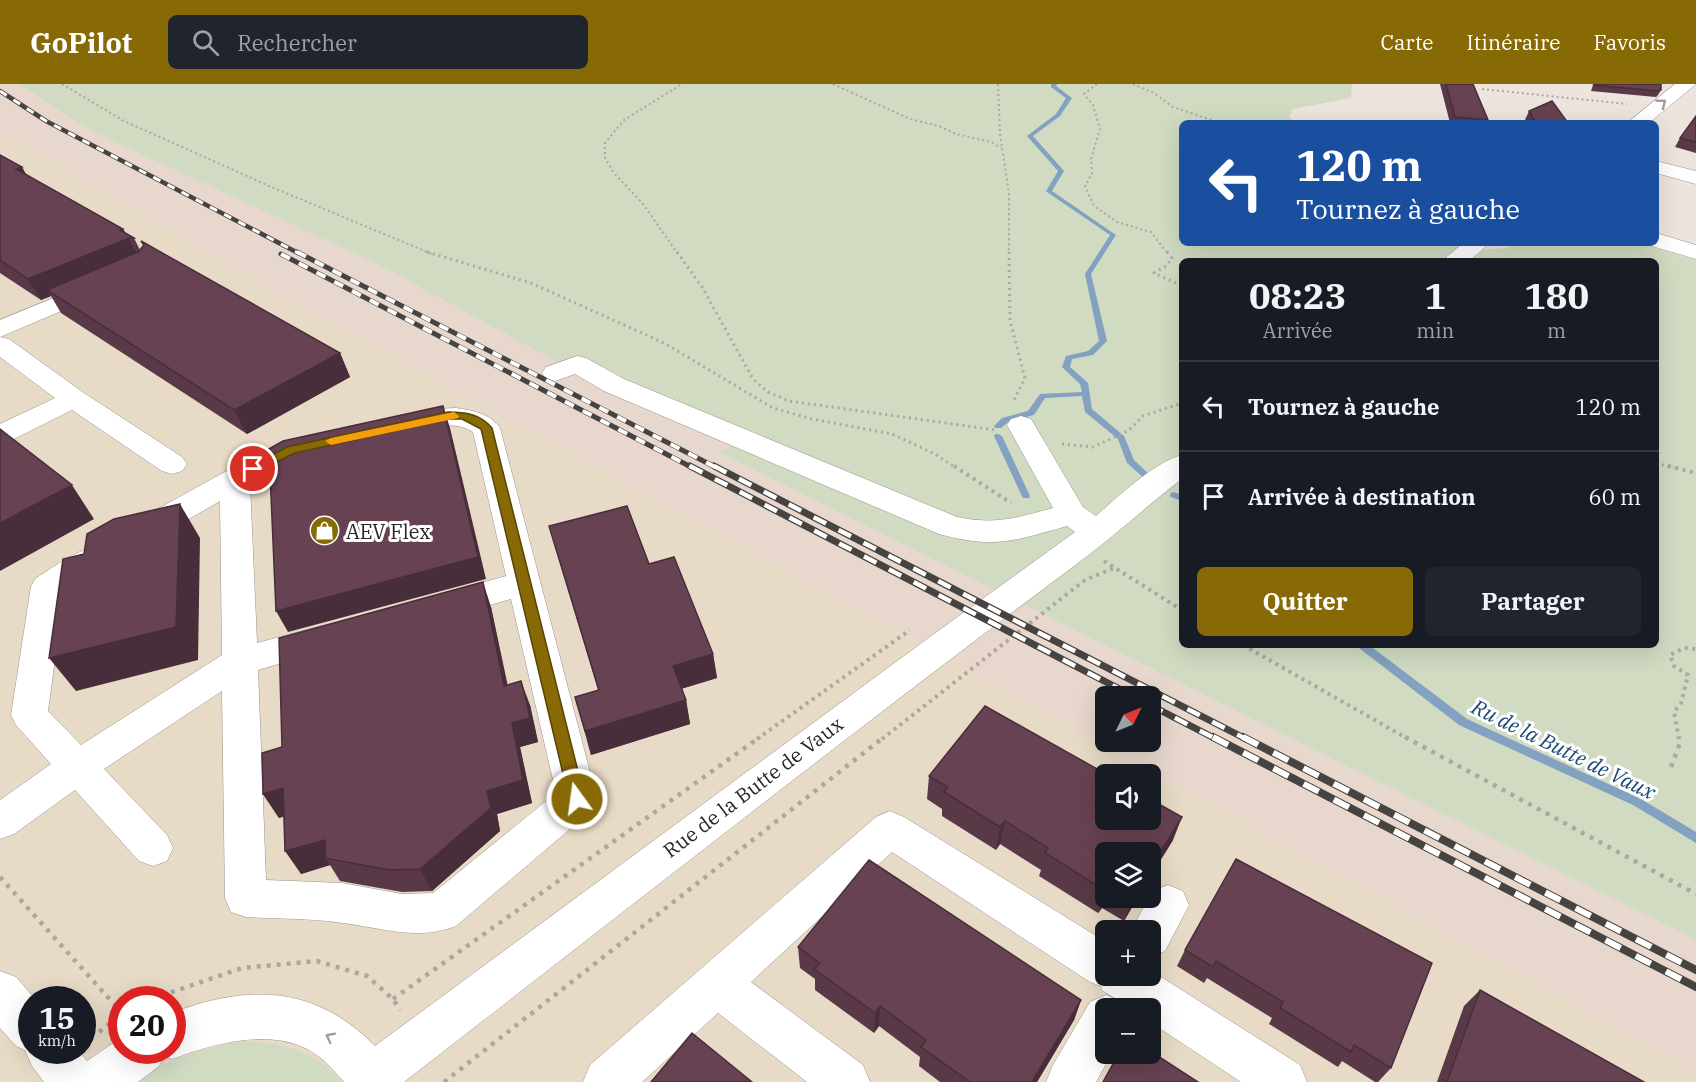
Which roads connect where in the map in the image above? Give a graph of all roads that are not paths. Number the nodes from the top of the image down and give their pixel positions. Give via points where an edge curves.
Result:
1 (1689, 85) edge
2 (1641, 120) edge
3 (1659, 168) edge
4 (1696, 177) edge
5 (1659, 241) edge
6 (1474, 246) edge
7 (1696, 252) edge
8 (1458, 258) edge
9 (120, 277) edge
10 (0, 329) edge
11 (0, 345) edge
12 (555, 374) dead end
13 (75, 399) junction
14 (1021, 423) road end
15 (0, 435) edge
16 (172, 464) dead end
17 (1176, 470) edge
18 (235, 479) junction
19 (1081, 536) junction
20 (524, 584) junction
21 (411, 614) edge
22 (354, 630) edge
23 (241, 661) junction
24 (77, 767) junction
25 (0, 822) edge
26 (153, 848) dead end
27 (716, 984) junction
28 (1116, 987) edge
29 (0, 993) edge
30 (18, 1014) edge
31 (186, 1030) edge
32 (78, 1064) edge
33 (371, 1080) edge
34 (74, 1082) edge
35 (607, 1082) edge
36 (846, 1082) edge
37 (1070, 1082) edge
38 (1283, 1082) edge

2 -> 1 street
3 - 4 street
5 - 7 street
6 - 8 street
9 - 10 street
11 - 13 street
12 - 19 street via 577,364 614,385 950,526 978,532
13 - 15 street
13 - 16 street
14 - 19 street
17 - 19 street, Rue de la Butte de Vaux
18 - 20 street via 291,450 464,415 486,428
18 - 23 street
18 - 24 street via 48,585 29,715
19 - 33 street, Rue de la Butte de Vaux
20 - 21 street
20 - 23 street via 577,799 441,912 402,914 342,903 246,898
22 - 23 street
23 - 24 street
24 - 25 street
24 - 26 street
27 - 28 street via 890,829
27 - 35 street
27 - 36 street
28 - 37 street
28 - 38 street
29 - 30 street
33 -> 31 street via 341,1042 300,1021 250,1016
32 - 34 street

